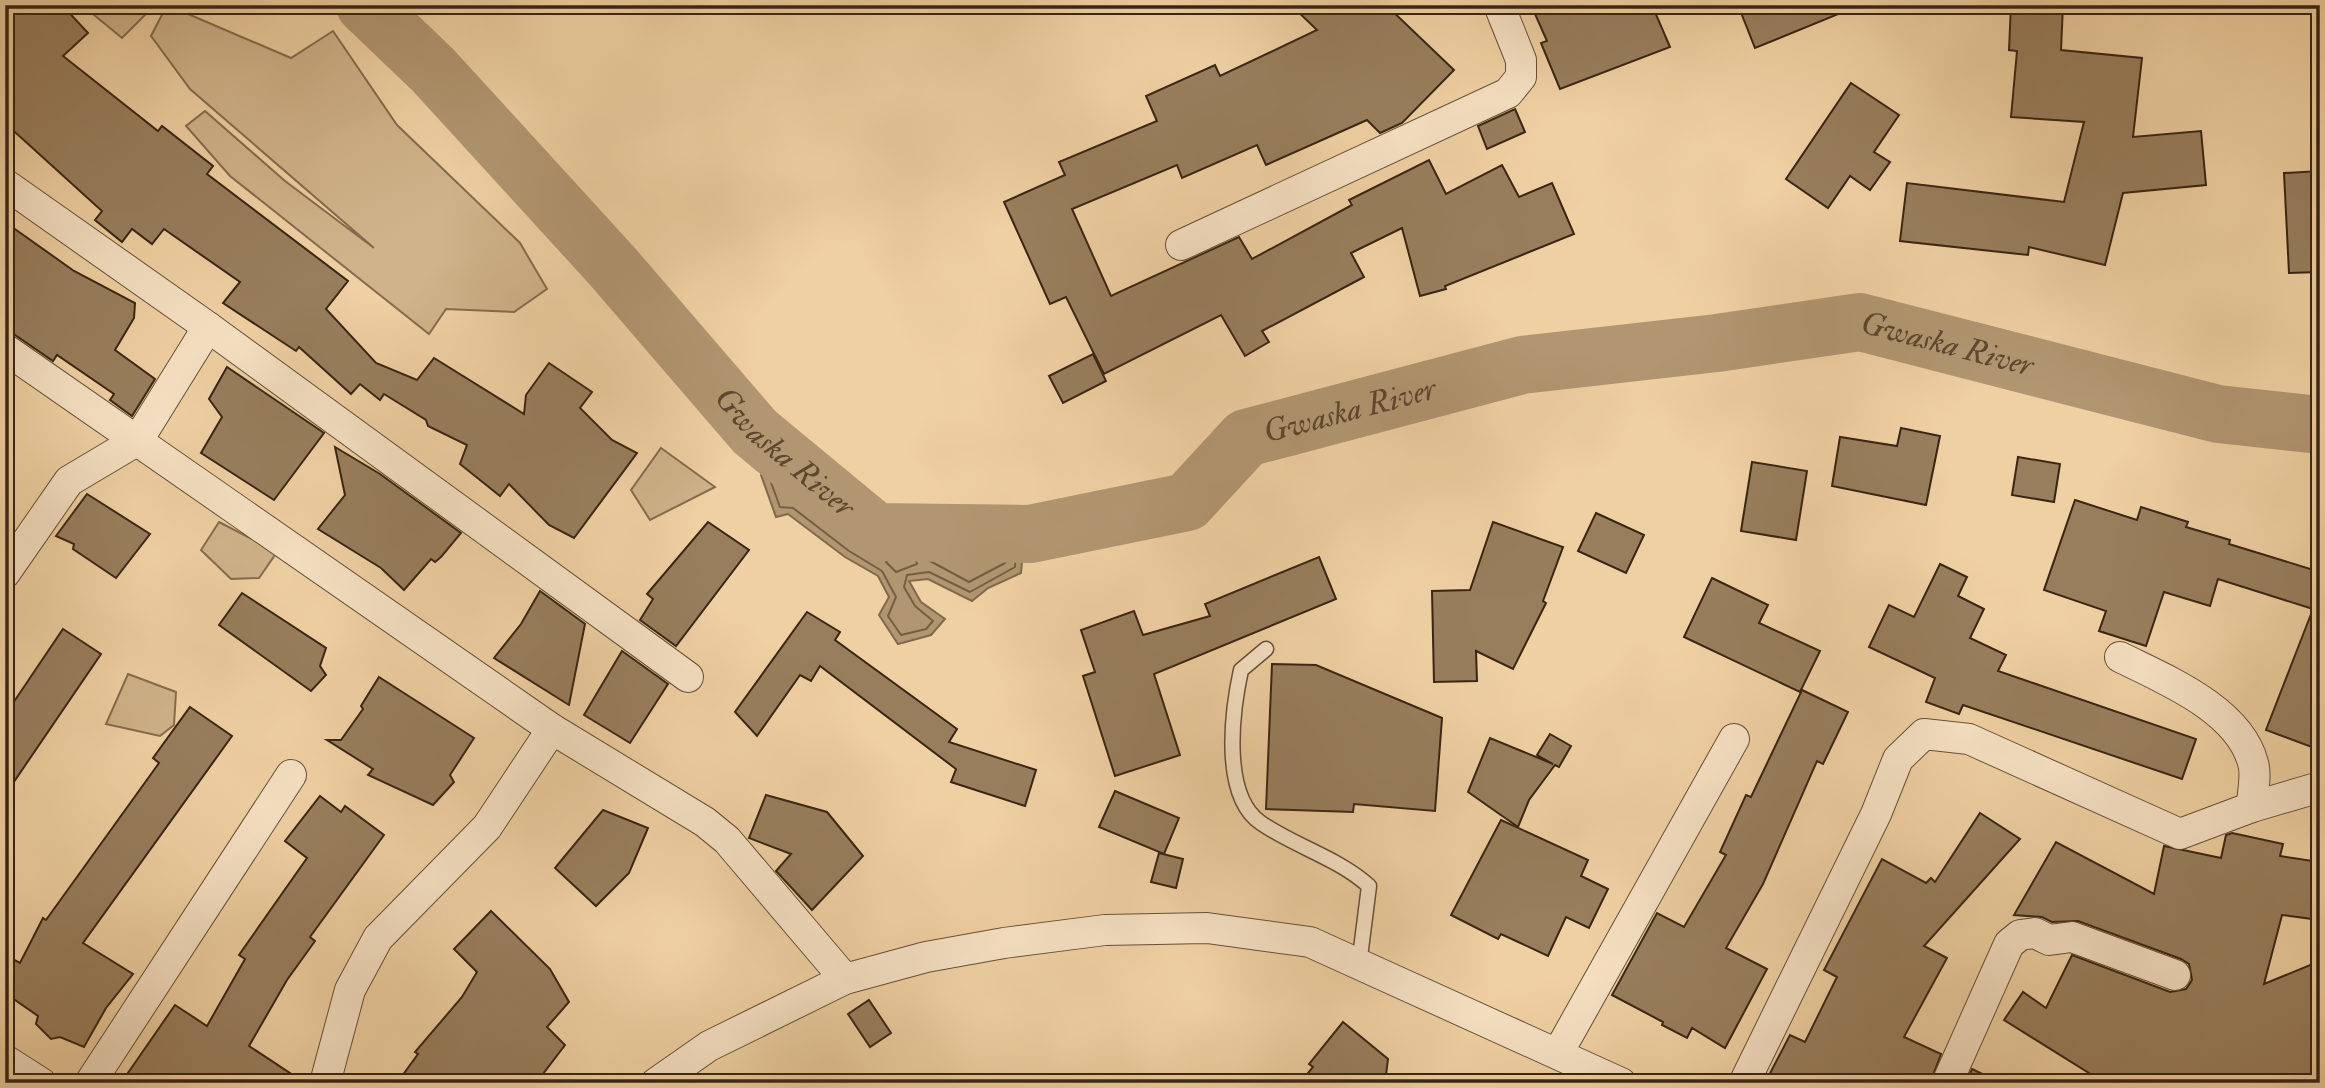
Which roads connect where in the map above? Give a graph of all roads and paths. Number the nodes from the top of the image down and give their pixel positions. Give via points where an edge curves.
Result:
1 (1499, 5) edge
2 (5, 184) edge
3 (1181, 245) dead end
4 (208, 327) junction
5 (5, 349) edge
6 (138, 440) junction
7 (6, 568) edge
8 (1266, 649) dead end
9 (2120, 657) dead end
10 (688, 677) dead end
11 (552, 729) junction
12 (1734, 739) dead end
13 (291, 775) dead end
14 (2320, 787) edge
15 (2252, 807) junction
16 (1359, 967) junction
17 (2175, 975) dead end
18 (845, 979) junction
19 (1558, 1052) junction
20 (5, 1060) edge
21 (41, 1083) edge
22 (90, 1083) edge
23 (325, 1083) edge
24 (656, 1083) edge
25 (1621, 1083) edge
26 (1744, 1083) edge
27 (1947, 1083) edge

1 - 3 street via 1521,60 1521,77 1508,93
2 - 4 street
4 - 6 street
4 - 10 street
5 - 6 street
6 - 7 street via 69,481
6 - 11 street
8 - 16 lane via 1241,670 1234,778 1240,796 1260,822 1369,887
9 - 15 street via 2203,698 2236,731 2253,763
11 - 18 street via 727,840
11 - 23 street via 487,827 378,938 350,990
12 - 19 street
13 - 22 street
14 - 15 street
15 - 26 street via 2180,834 1969,739 1924,734 1898,759 1876,814
16 - 18 street via 1310,942 1207,928 1105,930 926,957
16 - 19 street
17 - 27 street via 2072,937 2049,940 2035,933 2020,935 2010,944
18 - 24 street via 709,1046
19 - 25 street
20 - 21 street

